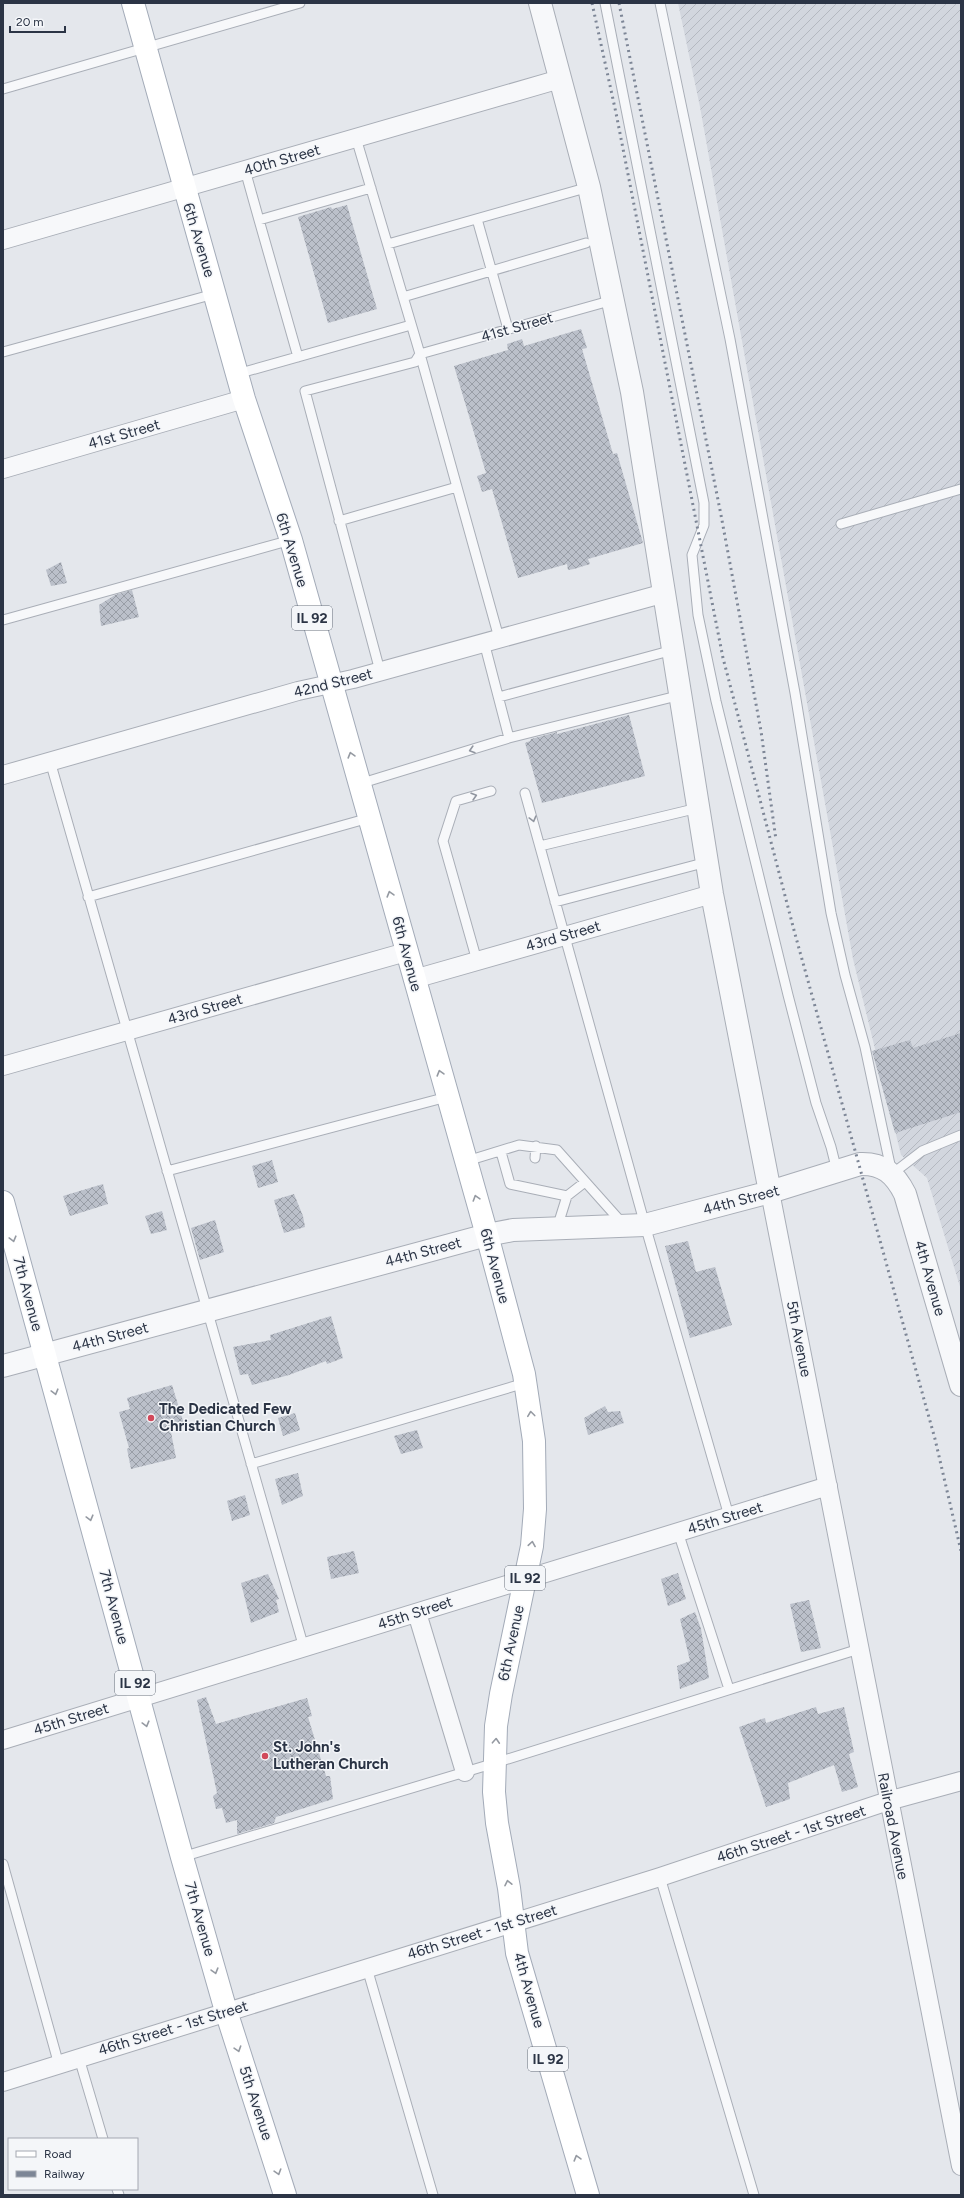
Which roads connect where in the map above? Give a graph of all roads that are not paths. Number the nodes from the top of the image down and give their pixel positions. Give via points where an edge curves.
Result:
1 (133, 3) edge
2 (300, 3) edge
3 (540, 3) edge
4 (605, 3) edge
5 (660, 3) edge
6 (145, 49) junction
7 (560, 79) junction
8 (3, 89) edge
9 (356, 138) junction
10 (245, 170) junction
11 (589, 187) junction
12 (184, 188) junction
13 (371, 188) junction
14 (477, 219) junction
15 (259, 220) junction
16 (3, 240) edge
17 (586, 243) dead end
18 (388, 244) junction
19 (492, 271) junction
20 (216, 293) junction
21 (403, 297) junction
22 (614, 300) junction
23 (412, 325) junction
24 (508, 329) junction
25 (3, 352) edge
26 (420, 354) junction
27 (298, 357) junction
28 (237, 374) junction
29 (244, 399) junction
30 (3, 469) edge
31 (457, 487) junction
32 (961, 489) edge
33 (339, 520) junction
34 (841, 524) dead end
35 (290, 540) junction
36 (664, 593) junction
37 (3, 620) edge
38 (491, 640) junction
39 (674, 650) junction
40 (380, 671) junction
41 (330, 683) junction
42 (680, 695) junction
43 (499, 697) junction
44 (509, 738) junction
45 (50, 761) junction
46 (3, 775) edge
47 (359, 784) junction
48 (491, 791) dead end
49 (525, 793) dead end
50 (699, 808) junction
51 (369, 818) junction
52 (540, 846) junction
53 (707, 862) junction
54 (712, 894) junction
55 (88, 897) junction
56 (555, 902) junction
57 (565, 936) junction
58 (406, 952) junction
59 (477, 961) junction
60 (414, 979) junction
61 (126, 1032) junction
62 (3, 1066) edge
63 (447, 1097) junction
64 (961, 1135) edge
65 (536, 1146) junction
66 (501, 1152) junction
67 (534, 1158) dead end
68 (465, 1162) junction
69 (167, 1171) junction
70 (837, 1171) junction
71 (892, 1174) junction
72 (585, 1182) junction
73 (770, 1192) junction
74 (567, 1196) junction
75 (3, 1202) edge
76 (635, 1225) junction
77 (557, 1228) junction
78 (487, 1235) junction
79 (207, 1312) junction
80 (45, 1355) junction
81 (3, 1366) edge
82 (525, 1383) junction
83 (961, 1385) edge
84 (251, 1464) junction
85 (828, 1486) junction
86 (729, 1516) junction
87 (678, 1532) junction
88 (524, 1579) junction
89 (417, 1613) junction
90 (304, 1648) junction
91 (859, 1648) junction
92 (729, 1689) junction
93 (140, 1698) junction
94 (3, 1740) edge
95 (495, 1763) junction
96 (465, 1772) junction
97 (961, 1781) edge
98 (888, 1801) junction
99 (182, 1857) junction
100 (3, 1864) edge
101 (660, 1877) junction
102 (513, 1922) junction
103 (367, 1968) junction
104 (226, 2011) junction
105 (79, 2058) junction
106 (59, 2065) junction
107 (3, 2082) edge
108 (102, 2138) edge
109 (961, 2166) edge
110 (284, 2195) edge
111 (433, 2195) edge
112 (588, 2195) edge
113 (754, 2195) edge

1 - 6 main road, 6th Avenue / IL 92
2 - 6 lane
3 - 7 street
4 - 70 lane via 704,503 704,525 692,555 698,615 716,701 788,995
5 - 71 lane via 730,339 795,693 831,913 865,1047
6 - 8 lane
6 - 12 main road, 6th Avenue / IL 92
7 - 9 street, 40th Street
7 - 11 street
9 - 10 street, 40th Street
9 - 13 lane
10 - 12 street, 40th Street
10 - 15 lane
11 - 14 lane
11 - 22 street
12 - 16 street, 40th Street
12 - 20 main road, 6th Avenue / IL 92
13 - 15 lane
13 - 18 lane
14 - 18 lane
14 - 19 lane
15 - 27 lane
17 - 19 lane
18 - 21 lane
19 - 21 lane
19 - 24 lane
20 - 25 lane
20 - 28 main road, 6th Avenue / IL 92
21 - 23 lane
22 - 24 lane, 41st Street
22 - 36 street via 632,392
23 - 26 lane
23 - 27 lane
24 - 26 lane, 41st Street
26 - 31 lane
26 - 33 lane, 41st Street via 415,362 305,392
27 - 28 lane
28 - 29 main road, 6th Avenue / IL 92
29 - 30 street, 41st Street
29 - 35 main road, 6th Avenue / IL 92
31 - 33 lane
31 - 38 lane
32 - 34 lane
33 - 40 lane
35 - 37 lane
35 - 41 main road, 6th Avenue / IL 92
36 - 38 street, 42nd Street
36 - 39 street
38 - 40 street, 42nd Street
38 - 43 lane
39 - 42 street
39 - 43 lane
40 - 41 street, 42nd Street
41 - 45 street, 42nd Street
47 -> 41 main road, 6th Avenue / IL 92
42 - 44 lane
42 - 50 street
43 - 44 lane
44 -> 47 lane
45 - 46 street, 42nd Street
45 - 55 lane
47 - 51 main road, 6th Avenue / IL 92
59 -> 48 lane via 443,841 456,801
49 -> 52 lane
50 - 52 lane
50 - 53 street
51 - 55 lane
58 -> 51 main road, 6th Avenue / IL 92
52 - 56 lane
53 - 54 street
53 - 56 lane
54 - 57 street, 43rd Street
54 - 73 street
55 - 61 lane
56 - 57 lane
57 - 59 street, 43rd Street
57 - 76 lane
58 - 60 main road, 6th Avenue / IL 92
58 - 61 street, 43rd Street
59 - 60 street, 43rd Street
63 -> 60 main road, 6th Avenue / IL 92
61 - 62 street, 43rd Street
61 - 69 lane
63 - 68 main road, 6th Avenue / IL 92
63 - 69 lane
64 - 71 lane via 922,1151
65 - 66 lane via 519,1145
65 - 67 lane
65 - 72 lane via 557,1150
66 - 68 lane
66 - 74 lane via 510,1184 534,1184
78 -> 68 main road, 6th Avenue / IL 92
69 - 79 lane
70 - 71 street, 44th Street via 868,1164 878,1165
70 - 73 street, 44th Street
71 - 83 street, 4th Avenue via 905,1194
72 - 74 lane
72 - 76 lane
73 - 76 street, 44th Street
73 - 85 street, 5th Avenue
74 - 77 lane
75 -> 80 main road, 7th Avenue / IL 92
76 - 77 street, 44th Street
76 - 86 lane
77 - 78 street, 44th Street via 513,1230
78 - 79 street, 44th Street
78 - 82 main road, 6th Avenue / IL 92
79 - 80 street, 44th Street
79 - 84 lane
80 - 81 street, 44th Street
80 -> 93 main road, 7th Avenue / IL 92
82 - 84 lane
88 -> 82 main road, 6th Avenue / IL 92 via 532,1546 535,1509 534,1441
84 - 90 lane
85 - 86 street, 45th Street
85 - 91 street, Railroad Avenue
86 - 87 street, 45th Street
87 - 88 street, 45th Street
87 - 92 lane
88 - 89 street, 45th Street
95 -> 88 main road, 6th Avenue / IL 92 via 501,1694
89 - 90 street, 45th Street
89 - 96 street
90 - 93 street, 45th Street
91 - 92 lane
91 - 98 street, Railroad Avenue
92 - 95 lane
93 - 94 street, 45th Street
93 -> 99 main road, 7th Avenue / IL 92
95 - 96 lane
102 -> 95 main road, 6th Avenue / IL 92 via 497,1823
96 - 99 lane
97 - 98 street, 46th Street - 1st Street
98 - 101 street, 46th Street - 1st Street
98 - 109 street, Railroad Avenue
99 -> 104 main road, 7th Avenue / IL 92
100 - 106 lane
101 - 102 street, 46th Street - 1st Street
101 - 113 lane
102 - 103 street, 46th Street - 1st Street
112 -> 102 main road, 4th Avenue / IL 92 via 517,1953
103 - 104 street, 46th Street - 1st Street
103 - 111 lane
104 - 105 street, 46th Street - 1st Street
104 -> 110 main road, 5th Avenue / IL 92
105 - 106 street, 46th Street - 1st Street
105 - 108 lane
106 - 107 street, 46th Street - 1st Street

